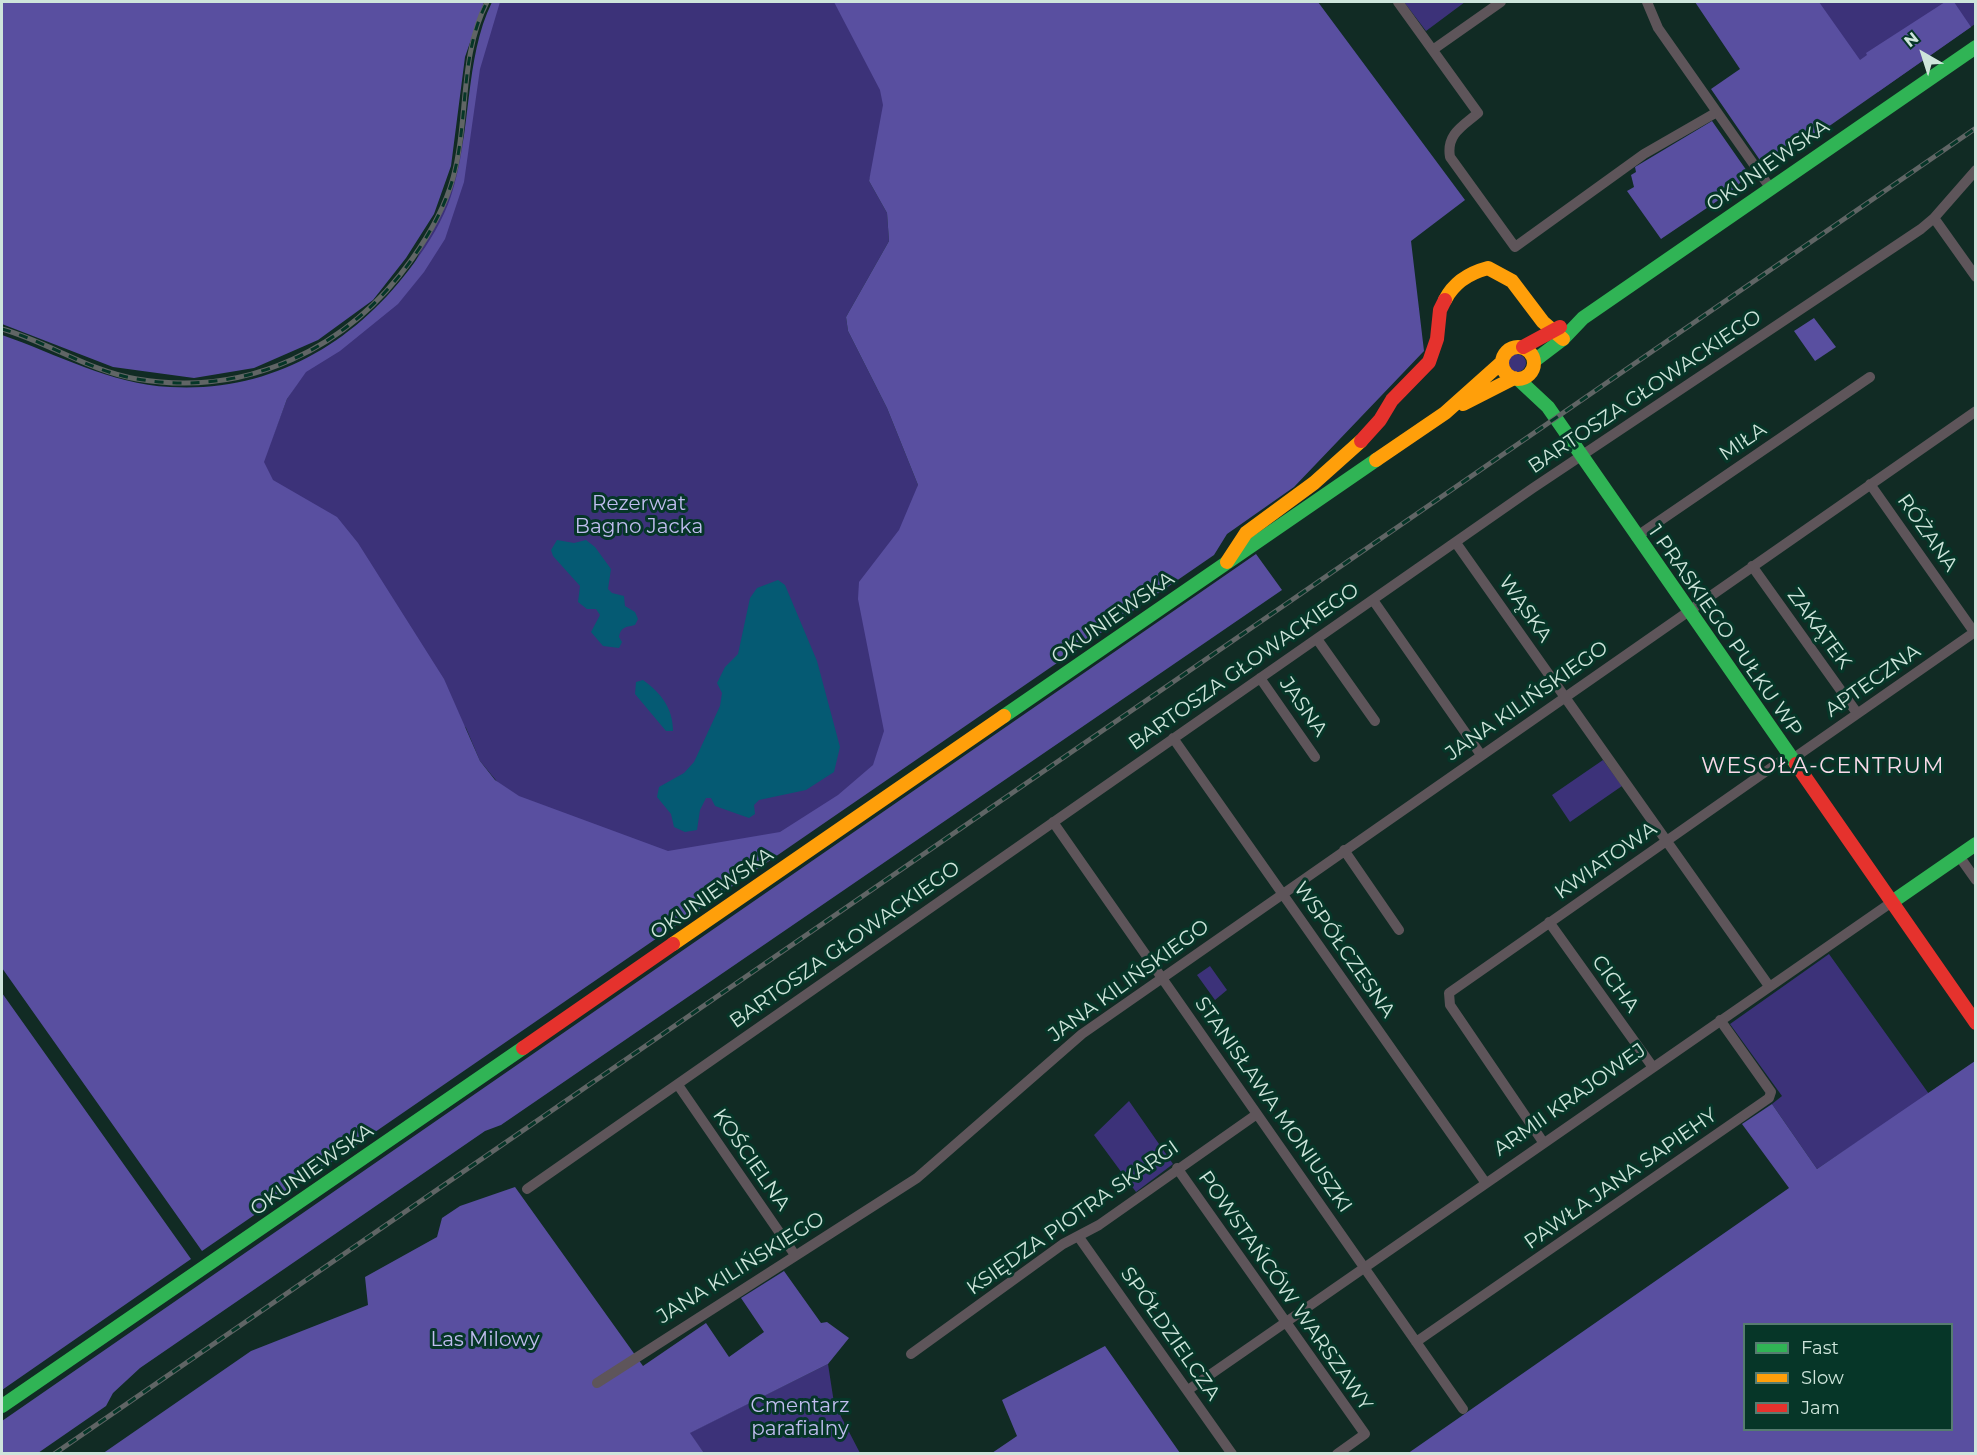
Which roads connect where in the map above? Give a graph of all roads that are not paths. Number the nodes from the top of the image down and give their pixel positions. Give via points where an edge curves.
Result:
1 (1398, 2) edge
2 (1501, 2) edge
3 (1647, 2) edge
4 (1976, 47) edge
5 (1434, 50) junction
6 (1717, 112) junction
7 (1976, 170) edge
8 (1971, 183) edge
9 (1771, 189) junction
10 (1934, 218) junction
11 (1976, 277) edge
12 (1558, 334) junction
13 (1522, 347) junction
14 (1501, 363) junction
15 (1533, 365) junction
16 (1870, 377) dead end
17 (1516, 379) junction
18 (1548, 407) junction
19 (1976, 411) edge
20 (1445, 413) junction
21 (1581, 456) junction
22 (1870, 484) junction
23 (1636, 537) junction
24 (1456, 543) junction
25 (1226, 564) junction
26 (1752, 566) junction
27 (1373, 600) junction
28 (1688, 611) junction
29 (1975, 631) edge
30 (1317, 639) junction
31 (1260, 678) junction
32 (1564, 697) junction
33 (1857, 713) junction
34 (1375, 721) dead end
35 (1173, 738) junction
36 (1481, 756) junction
37 (1316, 757) dead end
38 (1789, 758) junction
39 (1053, 822) junction
40 (1668, 840) junction
41 (1976, 844) edge
42 (1344, 850) junction
43 (1959, 856) junction
44 (1976, 880) edge
45 (1282, 893) junction
46 (1892, 902) junction
47 (1549, 922) junction
48 (1399, 930) dead end
49 (1162, 977) junction
50 (1769, 986) junction
51 (1720, 1020) junction
52 (1976, 1023) edge
53 (1652, 1066) junction
54 (678, 1085) junction
55 (1257, 1114) junction
56 (1543, 1142) junction
57 (1177, 1168) junction
58 (1485, 1182) junction
59 (527, 1189) dead end
60 (1078, 1236) junction
61 (795, 1255) junction
62 (1363, 1267) junction
63 (1285, 1322) junction
64 (1416, 1342) junction
65 (910, 1354) dead end
66 (597, 1383) dead end
67 (1188, 1390) junction
68 (2, 1406) edge
69 (1463, 1409) dead end
70 (1232, 1454) edge
71 (1337, 1454) edge

1 - 5 street
2 - 5 street
3 - 6 street via 1658,28
4 - 9 main road, OKUNIEWSKA
5 - 6 street via 1478,113 1453,135 1451,159 1515,247 1644,154
6 - 9 street
7 - 8 street, BARTOSZA GŁOWACKIEGO
8 - 10 street, BARTOSZA GŁOWACKIEGO
9 - 12 main road, OKUNIEWSKA
10 - 11 street
10 - 21 street, BARTOSZA GŁOWACKIEGO
12 - 13 main road, OKUNIEWSKA
12 - 15 main road, OKUNIEWSKA
12 - 25 main road via 1502,274 1482,267 1462,277 1443,302 1435,349 1422,373 1392,400 1380,420 1352,450 1246,533
13 - 14 main road via 1506,351
13 - 15 main road via 1530,352
14 - 17 main road via 1504,371
14 - 20 main road, OKUNIEWSKA
15 - 17 main road via 1524,378
15 - 18 main road, 1 PRASKIEGO PUŁKU WP
16 - 23 street, MIŁA
17 - 18 main road, 1 PRASKIEGO PUŁKU WP
17 - 20 main road, OKUNIEWSKA
18 - 21 main road, 1 PRASKIEGO PUŁKU WP
19 - 22 street, JANA KILIŃSKIEGO
20 - 25 main road, OKUNIEWSKA
21 - 23 main road, 1 PRASKIEGO PUŁKU WP
21 - 24 street, BARTOSZA GŁOWACKIEGO
22 - 26 street, JANA KILIŃSKIEGO
22 - 29 street, RÓŻANA
23 - 28 main road, 1 PRASKIEGO PUŁKU WP
24 - 27 street, BARTOSZA GŁOWACKIEGO
24 - 32 street, WĄSKA
25 - 68 main road, OKUNIEWSKA
26 - 28 street, JANA KILIŃSKIEGO
26 - 33 street, ZAKĄTEK
27 - 30 street, BARTOSZA GŁOWACKIEGO
27 - 36 street
28 - 32 street, JANA KILIŃSKIEGO
28 - 38 main road, 1 PRASKIEGO PUŁKU WP
29 - 33 street, APTECZNA
30 - 31 street, BARTOSZA GŁOWACKIEGO
30 - 34 street
31 - 35 street, BARTOSZA GŁOWACKIEGO
31 - 37 street, JASNA
32 - 36 street, JANA KILIŃSKIEGO
32 - 40 street, WĄSKA
33 - 38 street, APTECZNA
35 - 39 street, BARTOSZA GŁOWACKIEGO
35 - 45 street, WSPÓŁCZESNA
36 - 42 street, JANA KILIŃSKIEGO
38 - 40 street, KWIATOWA
38 - 46 main road, 1 PRASKIEGO PUŁKU WP
39 - 49 street, STANISŁAWA MONIUSZKI
39 - 54 street, BARTOSZA GŁOWACKIEGO
40 - 47 street, KWIATOWA
40 - 50 street, WĄSKA
41 - 43 main road, ARMII KRAJOWEJ
42 - 45 street, JANA KILIŃSKIEGO
42 - 48 street
43 - 44 street
43 - 46 main road, ARMII KRAJOWEJ
45 - 49 street, JANA KILIŃSKIEGO
45 - 58 street, WSPÓŁCZESNA
46 - 50 street, ARMII KRAJOWEJ
46 - 52 main road, 1 PRASKIEGO PUŁKU WP
47 - 53 street, CICHA
47 - 56 street, KWIATOWA via 1453,988 1448,996 1450,1005
49 - 55 street, STANISŁAWA MONIUSZKI
49 - 61 street, JANA KILIŃSKIEGO via 1082,1034 917,1178
50 - 51 street, ARMII KRAJOWEJ
51 - 53 street, ARMII KRAJOWEJ
51 - 64 street, PAWŁA JANA SAPIEHY via 1771,1092 1769,1098
53 - 56 street, ARMII KRAJOWEJ
54 - 59 street, BARTOSZA GŁOWACKIEGO
54 - 61 street, KOŚCIELNA
55 - 57 street, KSIĘDZA PIOTRA SKARGI
55 - 62 street, STANISŁAWA MONIUSZKI
56 - 58 street, ARMII KRAJOWEJ
57 - 60 street, KSIĘDZA PIOTRA SKARGI via 1098,1226
57 - 63 street, POWSTAŃCÓW WARSZAWY
58 - 62 street, ARMII KRAJOWEJ
60 - 65 street, KSIĘDZA PIOTRA SKARGI
60 - 67 street, SPÓŁDZIELCZA
61 - 66 street, JANA KILIŃSKIEGO
62 - 63 street, ARMII KRAJOWEJ
62 - 64 street, STANISŁAWA MONIUSZKI
63 - 67 street, ARMII KRAJOWEJ
63 - 71 street, POWSTAŃCÓW WARSZAWY via 1365,1434
64 - 69 street, STANISŁAWA MONIUSZKI
67 - 70 street, SPÓŁDZIELCZA

